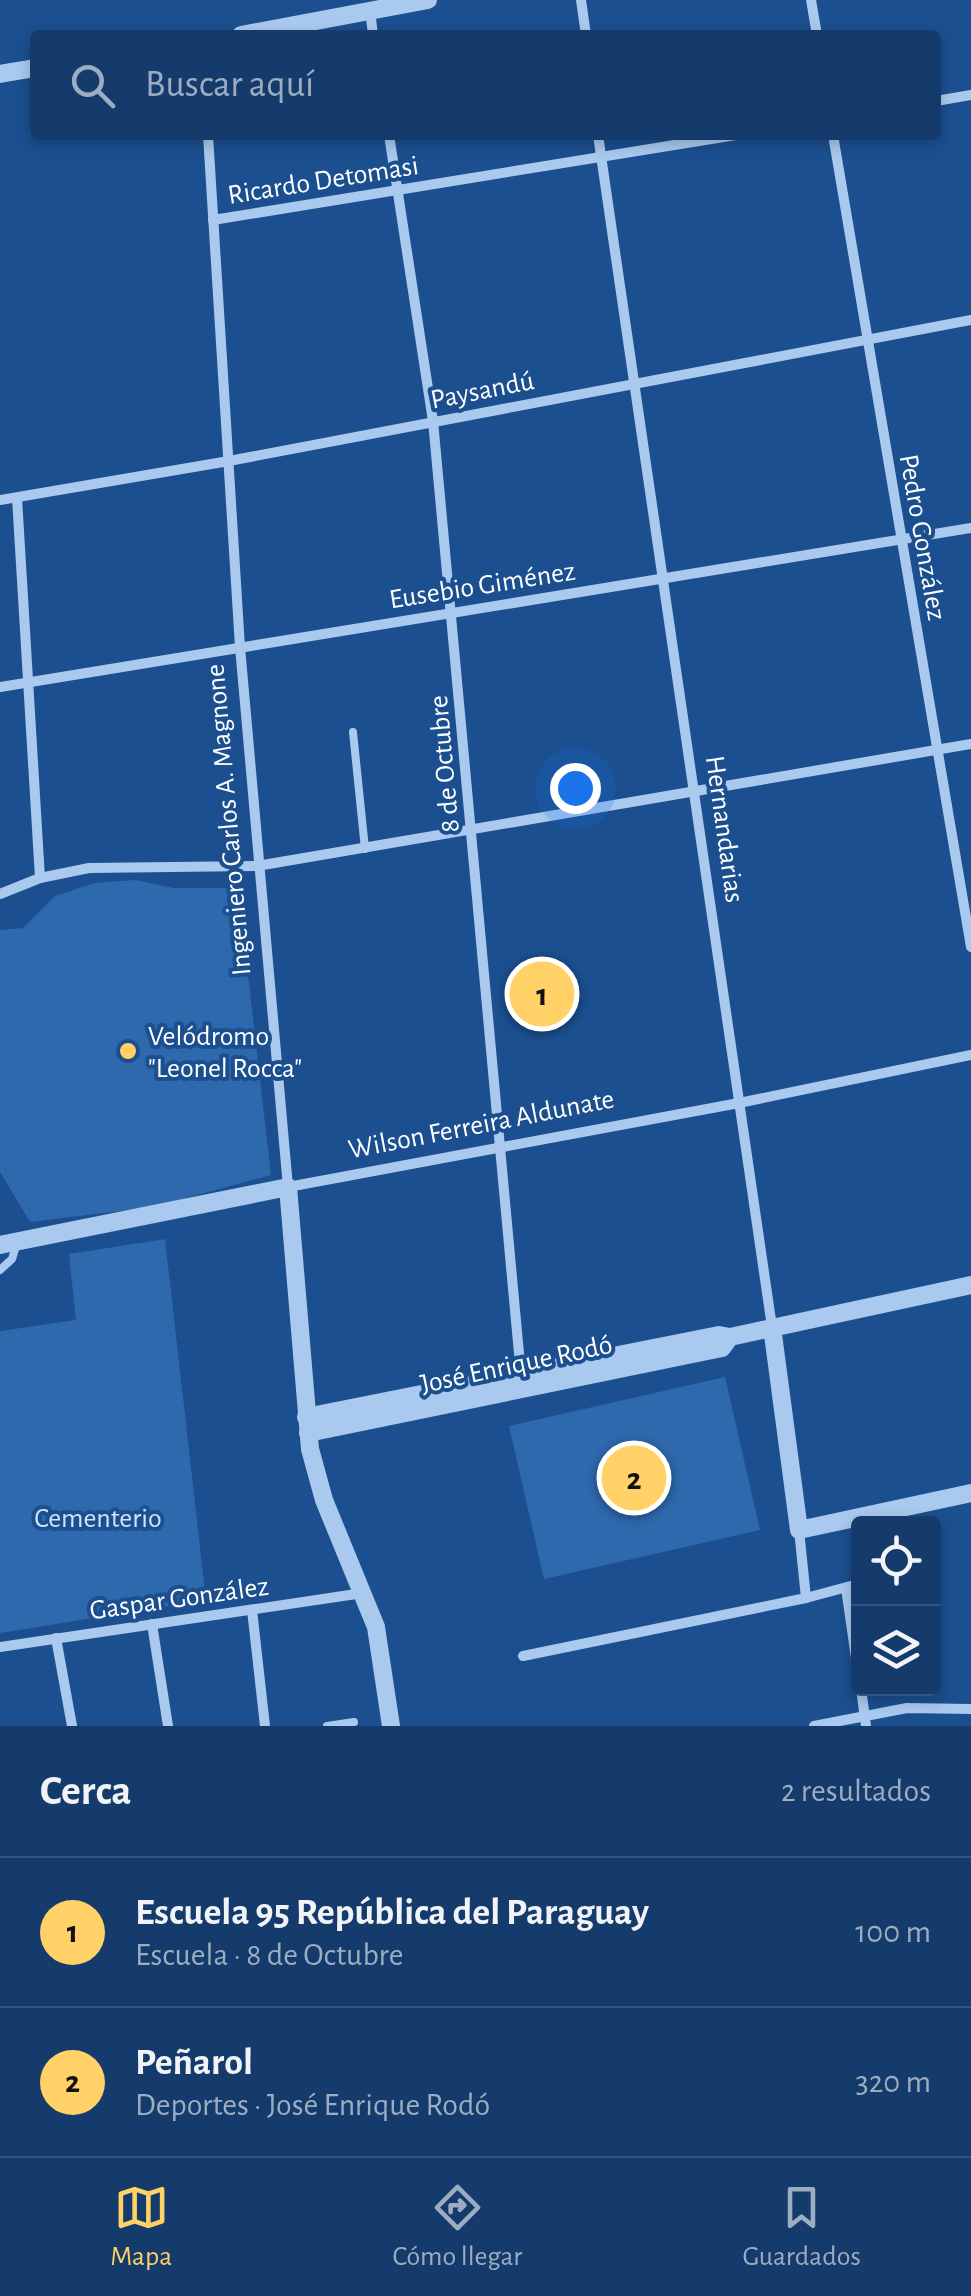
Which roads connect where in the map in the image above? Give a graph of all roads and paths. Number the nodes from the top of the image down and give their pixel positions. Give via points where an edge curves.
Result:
1 (428, 0) edge
2 (581, 0) edge
3 (811, 0) edge
4 (370, 10) junction
5 (267, 30) edge
6 (373, 30) edge
7 (585, 30) edge
8 (816, 30) edge
9 (30, 69) edge
10 (0, 74) edge
11 (971, 95) edge
12 (941, 99) edge
13 (208, 140) edge
14 (390, 140) edge
15 (599, 140) edge
16 (707, 140) edge
17 (833, 140) edge
18 (602, 158) junction
19 (398, 190) junction
20 (213, 220) junction
21 (971, 320) edge
22 (868, 340) junction
23 (634, 384) junction
24 (433, 421) junction
25 (229, 461) junction
26 (18, 498) junction
27 (0, 500) edge
28 (971, 528) edge
29 (901, 538) junction
30 (663, 578) junction
31 (451, 611) junction
32 (240, 647) junction
33 (28, 682) junction
34 (0, 687) edge
35 (353, 732) dead end
36 (971, 744) edge
37 (937, 750) junction
38 (693, 792) junction
39 (471, 831) junction
40 (365, 848) junction
41 (258, 866) junction
42 (40, 878) junction
43 (0, 894) edge
44 (971, 947) edge
45 (971, 1055) edge
46 (738, 1103) junction
47 (500, 1148) junction
48 (288, 1187) junction
49 (8, 1243) edge
50 (0, 1270) edge
51 (971, 1285) edge
52 (772, 1327) junction
53 (521, 1383) junction
54 (307, 1425) junction
55 (971, 1493) edge
56 (800, 1530) junction
57 (851, 1586) edge
58 (846, 1588) junction
59 (364, 1593) junction
60 (806, 1598) junction
61 (252, 1610) junction
62 (851, 1623) edge
63 (152, 1624) junction
64 (56, 1638) junction
65 (0, 1647) edge
66 (523, 1656) dead end
67 (862, 1696) edge
68 (971, 1709) edge
69 (866, 1721) edge
70 (354, 1722) dead end
71 (72, 1726) edge
72 (168, 1726) edge
73 (265, 1726) edge
74 (328, 1726) edge
75 (391, 1726) edge
76 (814, 1726) edge

1 - 4 street
2 - 7 street
3 - 8 street
4 - 5 street
4 - 6 street
9 - 10 street
11 - 12 street
13 - 20 street, Ingeniero Carlos A. Magnone
14 - 19 street, 8 de Octubre
15 - 18 street, Hernandarias
16 - 18 street, Ricardo Detomasi
17 - 22 street, Pedro González
18 - 19 street, Ricardo Detomasi
18 - 23 street, Hernandarias
19 - 20 street, Ricardo Detomasi
19 - 24 street, 8 de Octubre
20 - 25 street, Ingeniero Carlos A. Magnone
21 - 22 street, Paysandú
22 - 23 street, Paysandú
22 - 29 street, Pedro González
23 - 24 street, Paysandú
23 - 30 street, Hernandarias
24 - 25 street, Paysandú
24 - 31 street, 8 de Octubre
25 - 26 street, Paysandú
25 - 32 street, Ingeniero Carlos A. Magnone
26 - 27 street, Paysandú
26 - 33 street
28 - 29 street, Eusebio Giménez
29 - 30 street, Eusebio Giménez
29 - 37 street, Pedro González
30 - 31 street, Eusebio Giménez
30 - 38 street, Hernandarias
31 - 32 street, Eusebio Giménez
31 - 39 street, 8 de Octubre
32 - 33 street, Eusebio Giménez
32 - 41 street, Ingeniero Carlos A. Magnone
33 - 34 street, Eusebio Giménez
33 - 42 street
35 - 40 lane
36 - 37 street
37 - 38 street
37 - 44 street, Pedro González
38 - 39 street
38 - 46 street, Hernandarias
39 - 40 street
39 - 47 street, 8 de Octubre
40 - 41 street
41 - 42 street via 90,868
41 - 48 street, Ingeniero Carlos A. Magnone
42 - 43 street
45 - 46 street, Wilson Ferreira Aldunate
46 - 47 street, Wilson Ferreira Aldunate
46 - 52 street, Hernandarias
47 - 48 street, Wilson Ferreira Aldunate
47 - 53 street, 8 de Octubre
48 - 49 street, Wilson Ferreira Aldunate
48 - 54 street, Ingeniero Carlos A. Magnone
49 - 50 lane via 12,1259
51 - 52 street, José Enrique Rodó
52 - 53 street, José Enrique Rodó via 730,1337 722,1348
52 - 56 street, Hernandarias
53 - 54 street, José Enrique Rodó
54 - 59 street, Ingeniero Carlos A. Magnone via 317,1482
55 - 56 street
56 - 60 street
57 - 58 street
58 - 60 street
58 - 62 street
59 - 61 street, Gaspar González
59 - 75 street, Ingeniero Carlos A. Magnone
60 - 66 street
61 - 63 street, Gaspar González
61 - 73 street
63 - 64 street, Gaspar González
63 - 72 street
64 - 65 street, Gaspar González
64 - 71 street
67 - 69 street
68 - 69 street via 907,1708
69 - 76 street
70 - 74 lane

